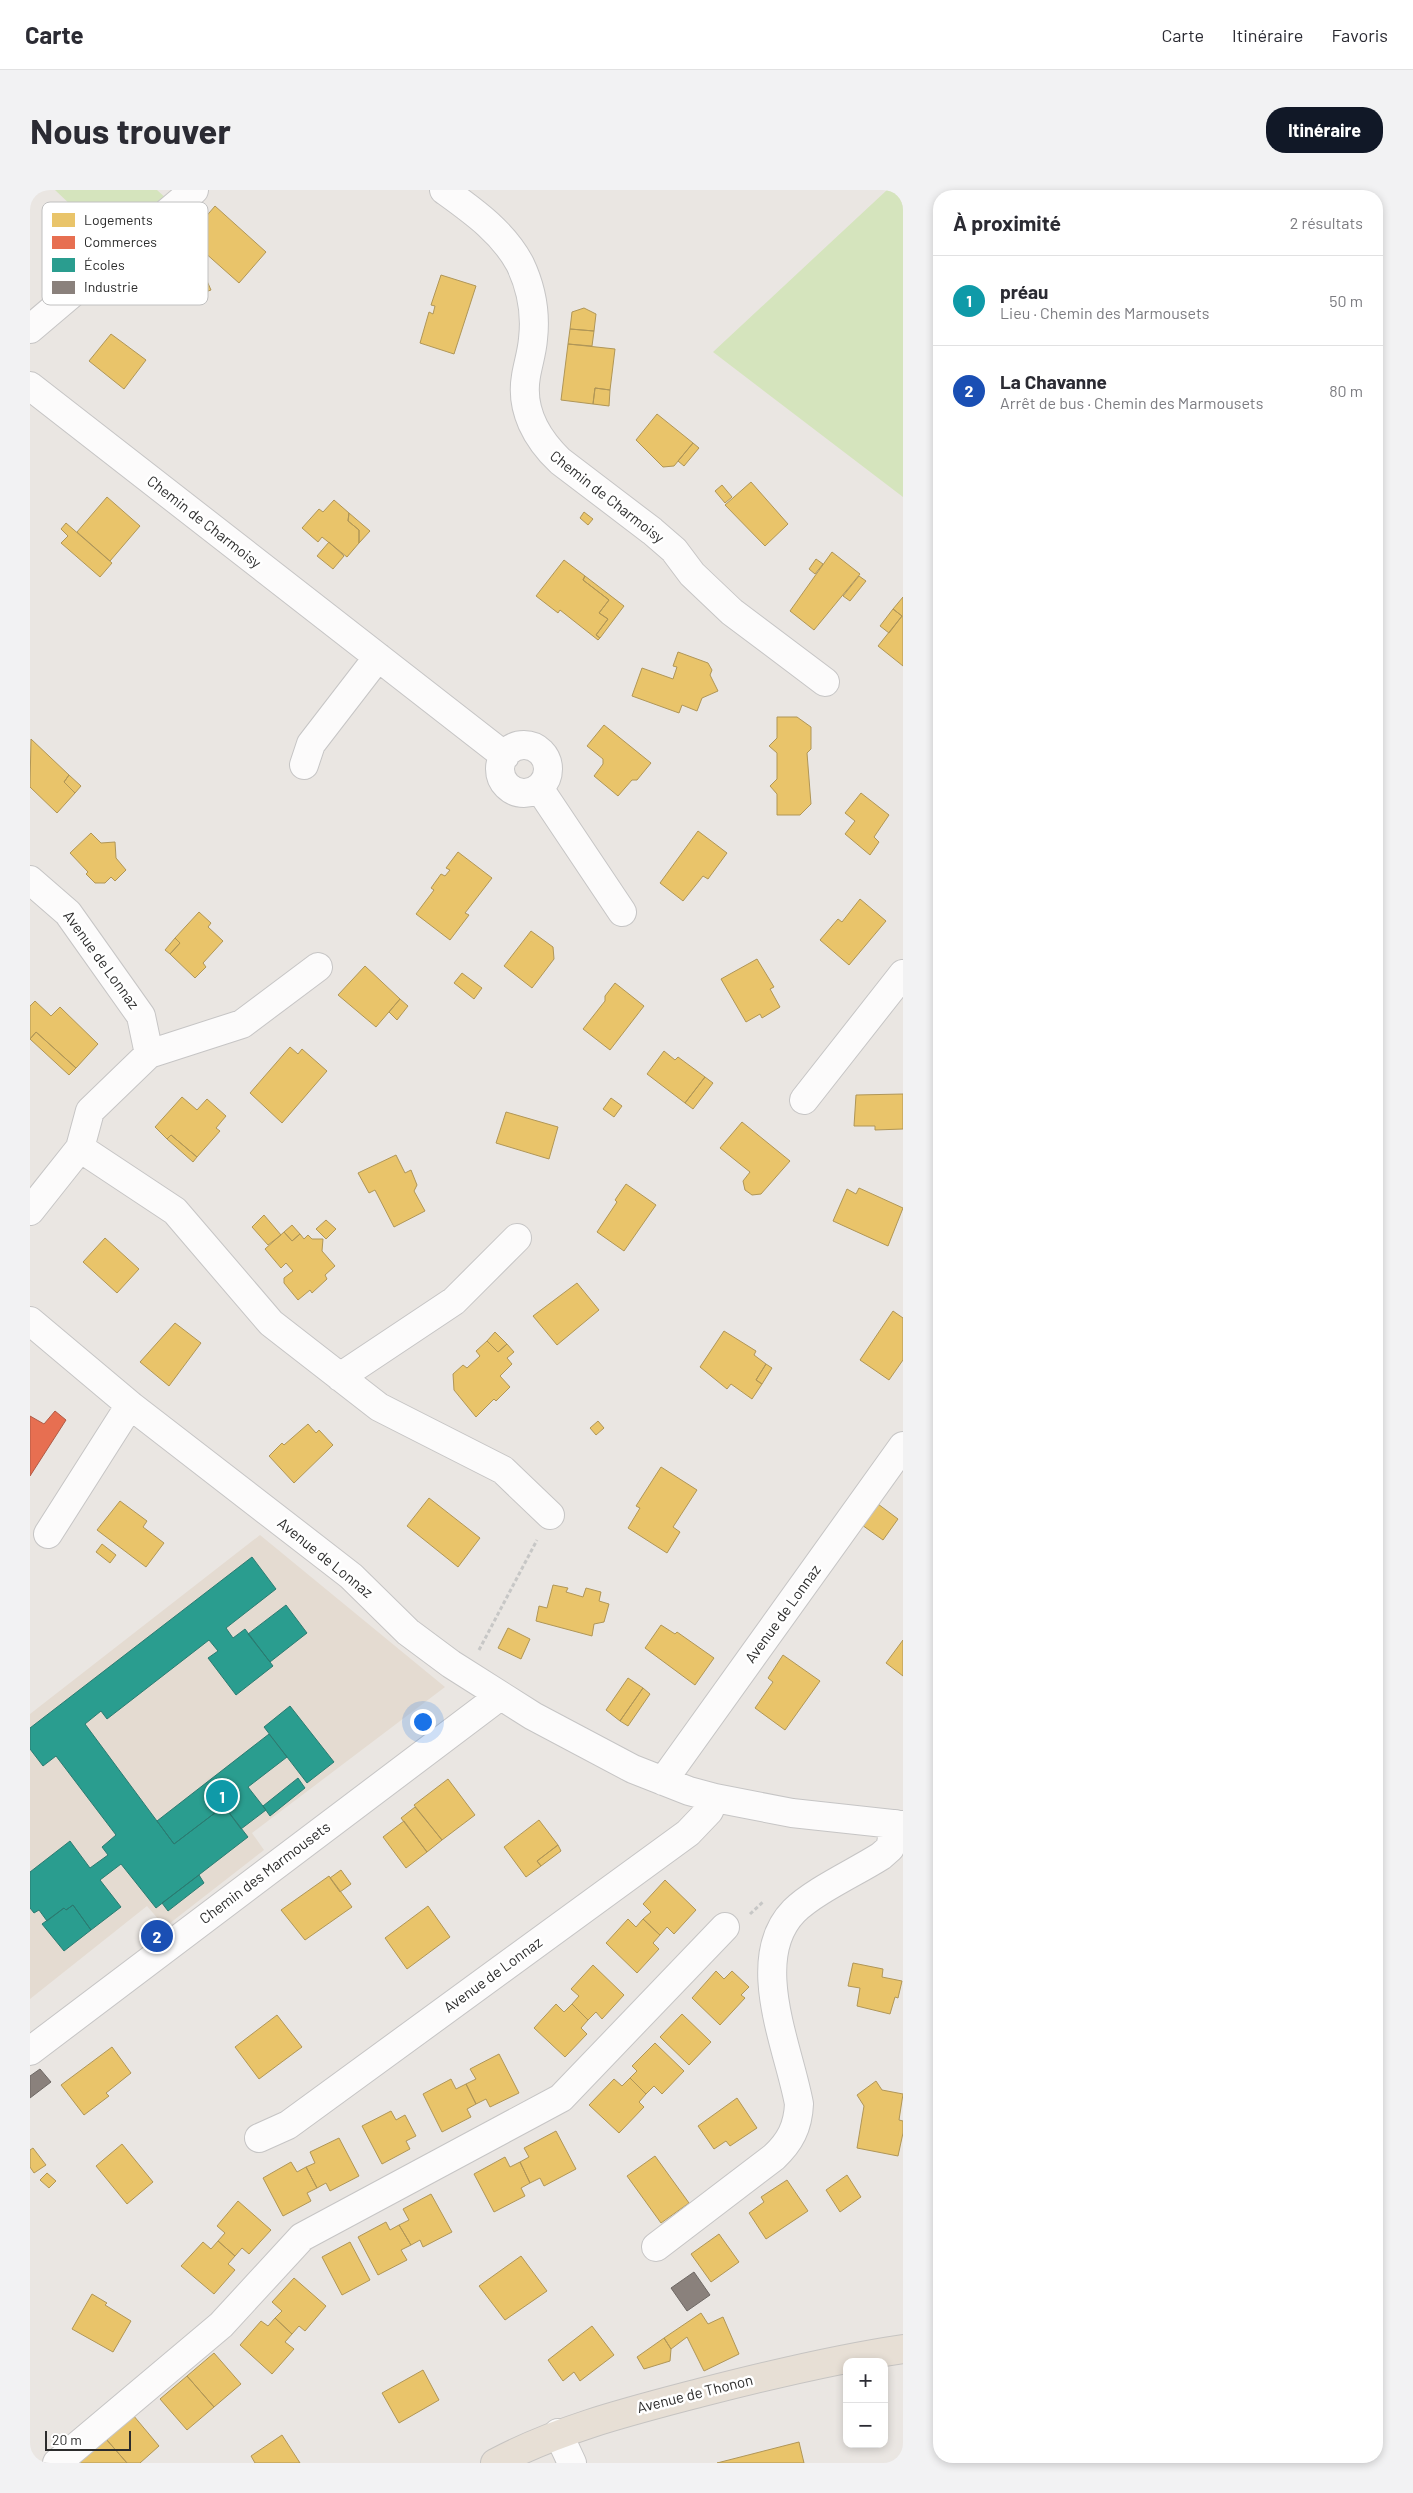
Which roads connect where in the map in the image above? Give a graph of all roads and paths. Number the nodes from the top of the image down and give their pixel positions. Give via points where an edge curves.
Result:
1 (194, 190) edge
2 (444, 190) edge
3 (180, 202) edge
4 (58, 305) edge
5 (30, 329) edge
6 (30, 386) edge
7 (378, 657) junction
8 (825, 682) dead end
9 (505, 756) junction
10 (304, 765) dead end
11 (539, 788) junction
12 (30, 880) edge
13 (622, 912) dead end
14 (318, 967) dead end
15 (903, 974) edge
16 (149, 1054) junction
17 (804, 1100) dead end
18 (80, 1148) junction
19 (30, 1211) edge
20 (517, 1238) dead end
21 (30, 1321) edge
22 (340, 1377) junction
23 (130, 1405) junction
24 (903, 1446) edge
25 (550, 1515) joint
26 (48, 1534) dead end
27 (466, 1675) junction
28 (500, 1696) junction
29 (663, 1781) junction
30 (716, 1798) junction
31 (899, 1824) edge
32 (725, 1926) dead end
33 (30, 2051) edge
34 (260, 2138) dead end
35 (656, 2247) dead end
36 (903, 2349) edge
37 (558, 2433) junction
38 (57, 2463) edge
39 (495, 2463) edge
40 (572, 2463) edge

1 - 3 street
2 - 8 street, Chemin de Charmoisy via 496,232 520,264 527,282 534,321 525,397 529,416 547,448 652,530 732,612
4 - 5 street
6 - 7 street, Chemin de Charmoisy
7 - 9 street, Chemin de Charmoisy
7 - 10 street via 311,744
9 - 11 street via 500,772 508,787 523,793
9 - 11 street via 518,746 541,752 546,759 548,775
11 - 13 street
12 - 16 street, Avenue de Lonnaz via 68,913 141,1016
14 - 16 street via 242,1024
15 - 17 street
16 - 18 street via 90,1111
18 - 19 street
18 - 22 street via 176,1211 271,1323
20 - 22 street via 454,1301
21 - 23 street, Avenue de Lonnaz
22 - 25 street via 379,1407 503,1470
23 - 26 street
23 - 27 street, Avenue de Lonnaz via 351,1576 399,1625
24 - 29 street, Avenue de Lonnaz
25 - 27 path
27 - 28 street, Avenue de Lonnaz
28 - 29 street, Avenue de Lonnaz via 603,1754
28 - 33 street, Chemin des Marmousets
29 - 30 street, Avenue de Lonnaz
30 - 31 street, Avenue de Lonnaz via 801,1814
30 - 34 street, Avenue de Lonnaz via 688,1833 288,2125
31 - 35 street via 890,1848 795,1911 783,1924 776,1941 773,1976 776,2008 800,2104 793,2134 774,2157
32 - 38 street via 561,2098 302,2237 221,2325
36 - 37 main road, Avenue de Thonon via 804,2367 620,2413
37 - 39 main road, Avenue de Thonon
37 - 40 street

